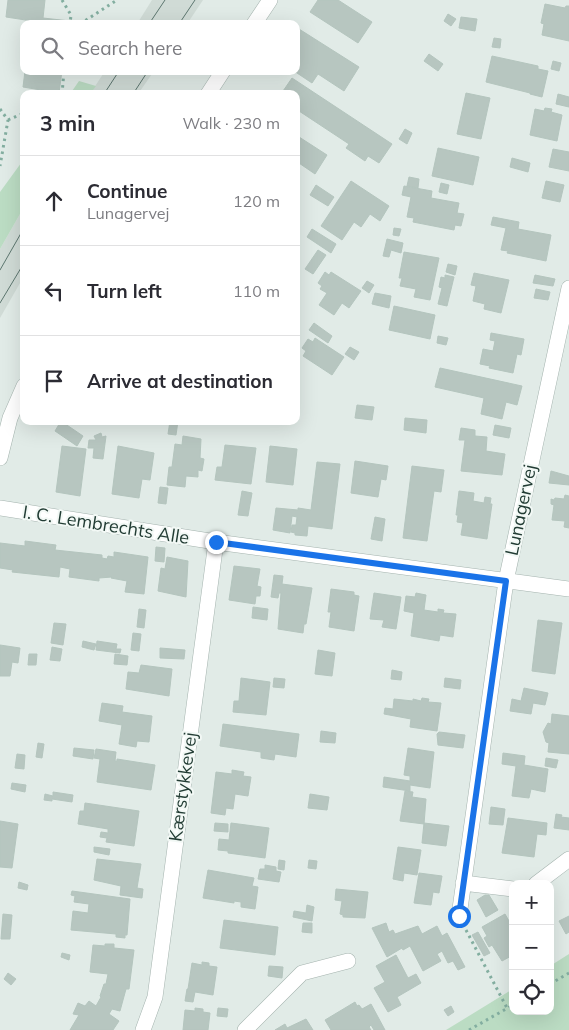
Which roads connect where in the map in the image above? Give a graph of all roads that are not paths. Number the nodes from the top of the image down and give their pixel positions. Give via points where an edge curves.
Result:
1 (270, 0) edge
2 (257, 20) edge
3 (220, 75) edge
4 (211, 90) edge
5 (569, 288) edge
6 (20, 395) edge
7 (0, 458) edge
8 (0, 508) edge
9 (216, 542) junction
10 (506, 581) junction
11 (569, 589) edge
12 (569, 859) edge
13 (541, 880) edge
14 (463, 883) junction
15 (509, 889) edge
16 (459, 916) road end
17 (348, 961) dead end
18 (143, 1030) edge
19 (245, 1030) edge

1 - 2 street
3 - 4 street
5 - 10 street, Lunagervej
6 - 7 street via 10,418
8 - 9 street, I. C. Lembrechts Alle
9 - 10 street, I. C. Lembrechts Alle
9 - 18 street, Kærstykkevej via 156,998
10 - 11 street, I. C. Lembrechts Alle
10 - 14 street, Lunagervej
12 - 13 street
14 - 15 street
14 - 16 street, Lunagervej
17 - 19 street via 302,973

